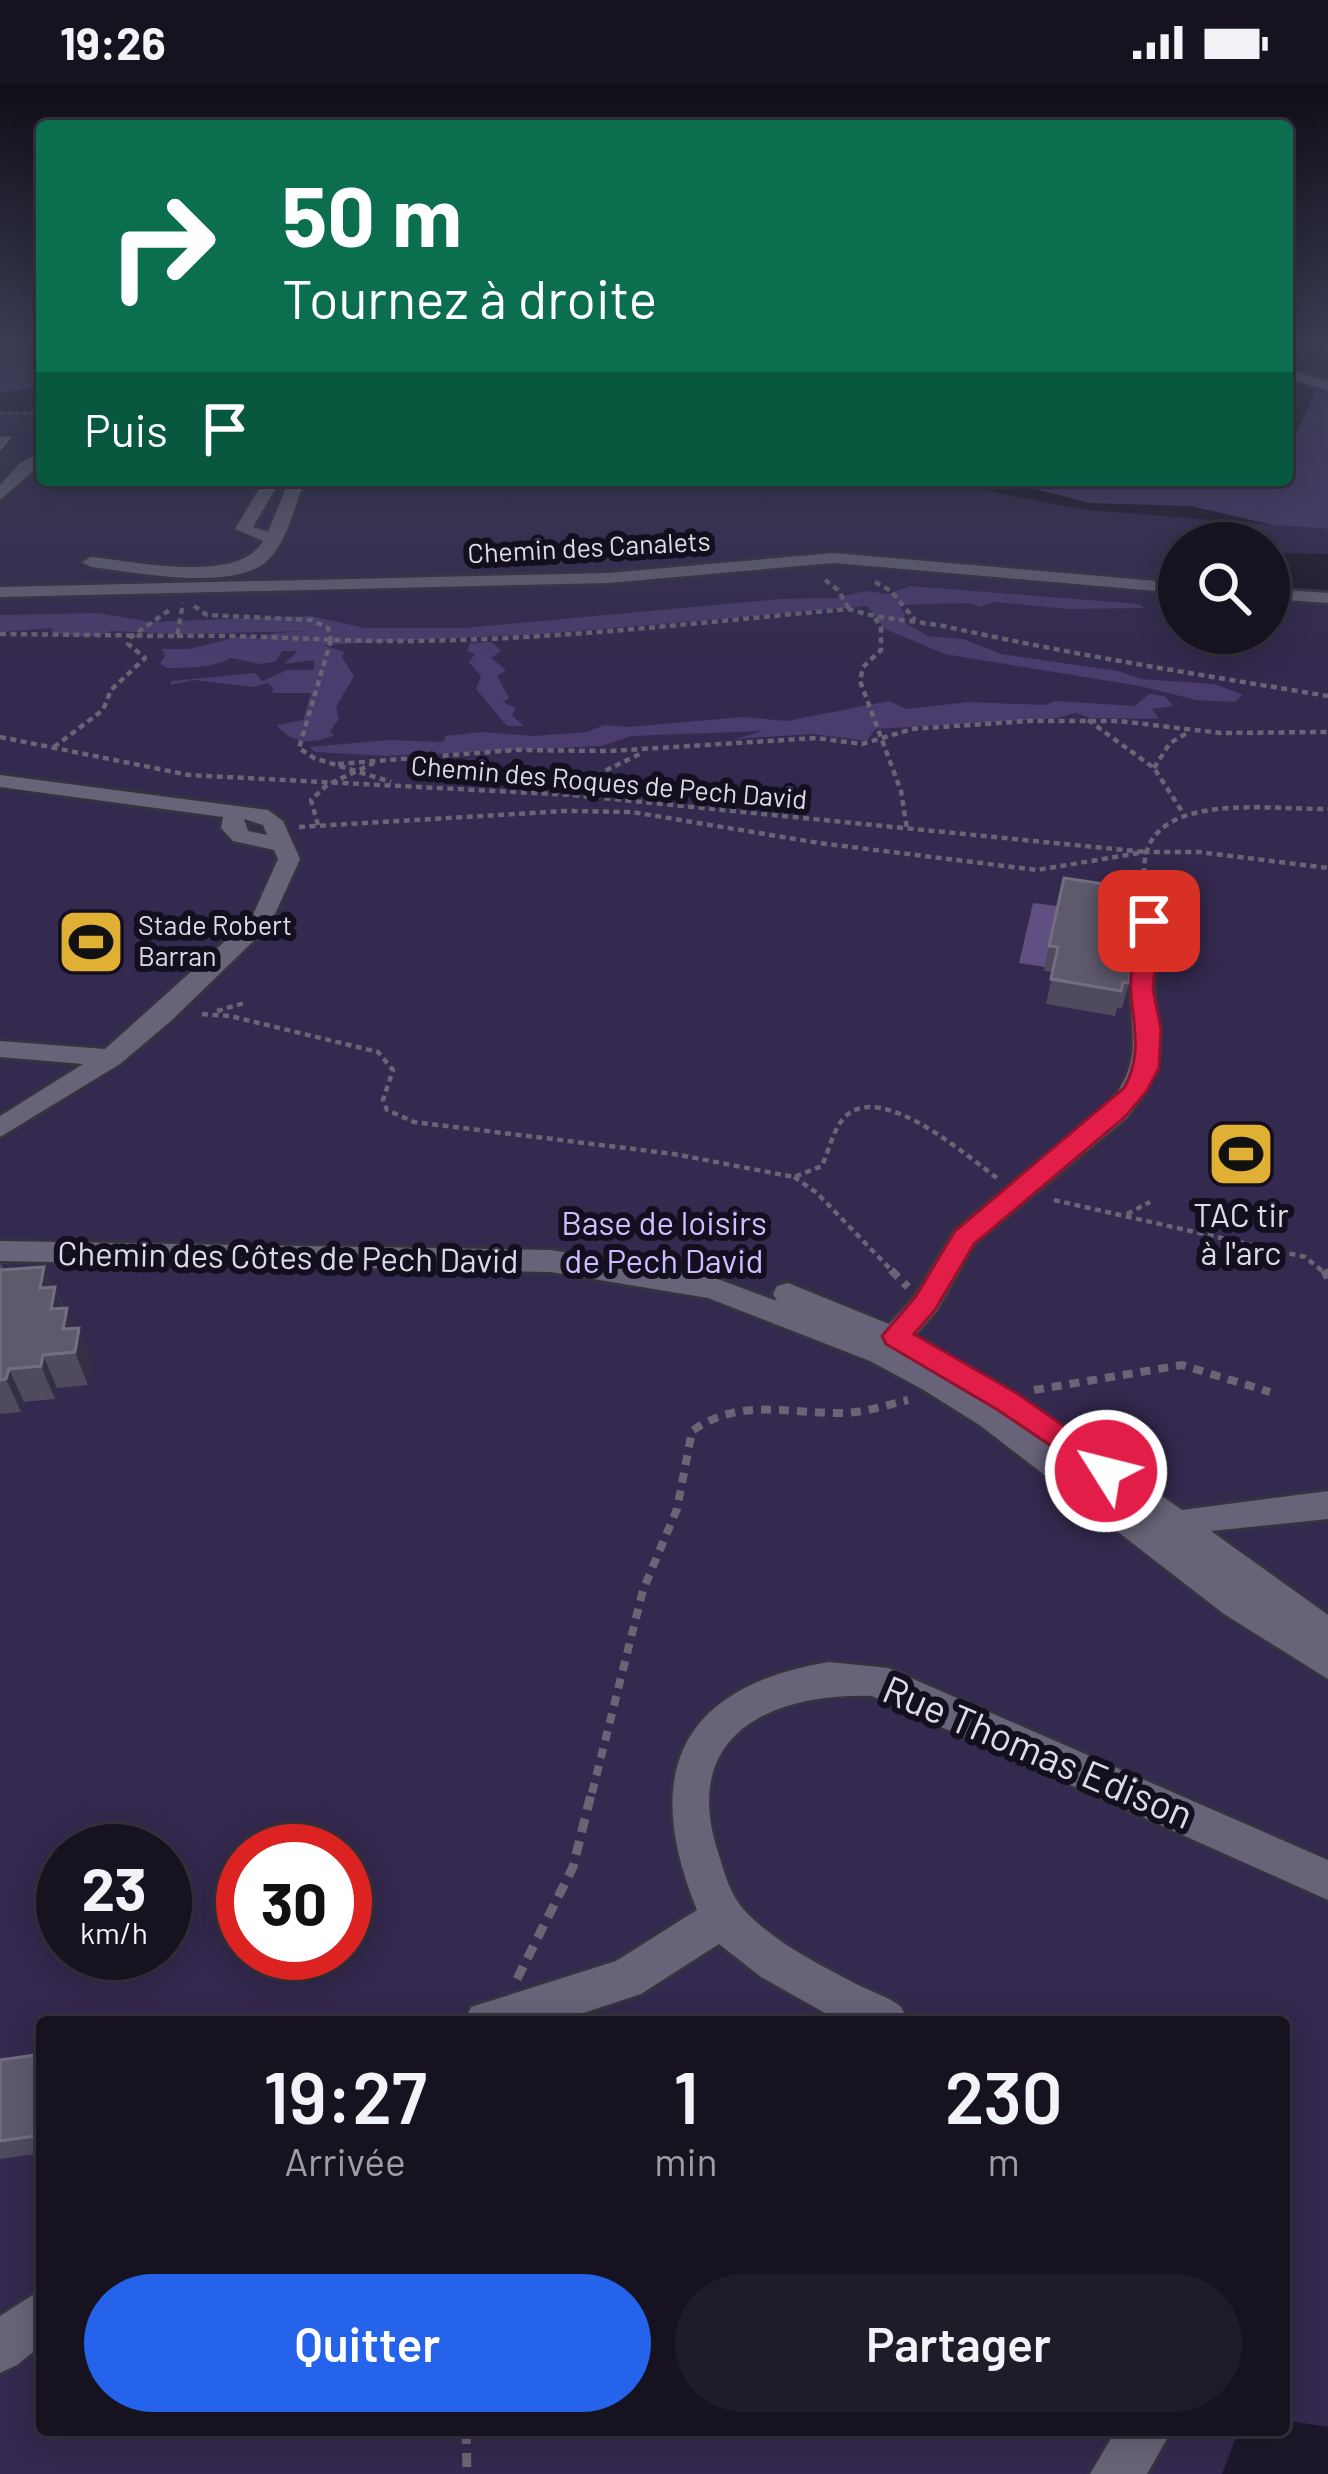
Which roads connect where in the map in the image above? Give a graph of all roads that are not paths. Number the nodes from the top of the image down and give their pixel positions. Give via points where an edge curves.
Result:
1 (36, 458) edge
2 (7, 476) edge
3 (268, 486) edge
4 (294, 486) edge
5 (0, 494) edge
6 (271, 538) junction
7 (91, 562) dead end
8 (1158, 586) edge
9 (0, 592) edge
10 (1290, 595) edge
11 (1328, 598) edge
12 (0, 781) edge
13 (1149, 921) road end
14 (0, 1049) edge
15 (111, 1058) junction
16 (0, 1128) edge
17 (0, 1232) edge
18 (0, 1251) edge
19 (889, 1345) junction
20 (1328, 1505) edge
21 (1167, 1534) junction
22 (1328, 1635) edge
23 (1328, 1663) edge
24 (1328, 1880) edge
25 (723, 1918) junction
26 (504, 2016) edge
27 (875, 2016) edge
28 (36, 2318) edge
29 (0, 2348) edge
30 (1144, 2436) edge
31 (1116, 2474) edge

1 - 2 street
2 - 5 street
3 - 6 street via 243,529
4 - 6 street
6 - 7 street via 264,557 234,569
8 - 9 street, Chemin des Canalets via 814,558 608,578 186,599
10 - 11 street
12 - 15 street via 235,810 232,828 241,836 282,838 289,859 262,920
13 - 19 street via 1142,989 1147,1068 1117,1112 964,1237 926,1303
14 - 15 street
15 - 16 street
17 - 19 street, Chemin des Côtes de Pech David via 561,1244 701,1267 782,1291
18 - 19 street, Chemin des Côtes de Pech David via 569,1264 712,1288
19 - 21 street, Chemin des Côtes de Pech David
19 - 21 street, Chemin des Côtes de Pech David via 1008,1402
20 - 21 street via 1237,1512
21 - 22 street, Chemin des Côtes de Pech David
21 - 23 street, Chemin des Côtes de Pech David
24 - 25 street, Rue Thomas Edison via 875,1680 835,1674 785,1682 739,1707 704,1745 688,1797 691,1843
25 - 26 street via 626,1979
25 - 27 street, Rue Thomas Edison via 787,1969
28 - 29 street
30 - 31 street

